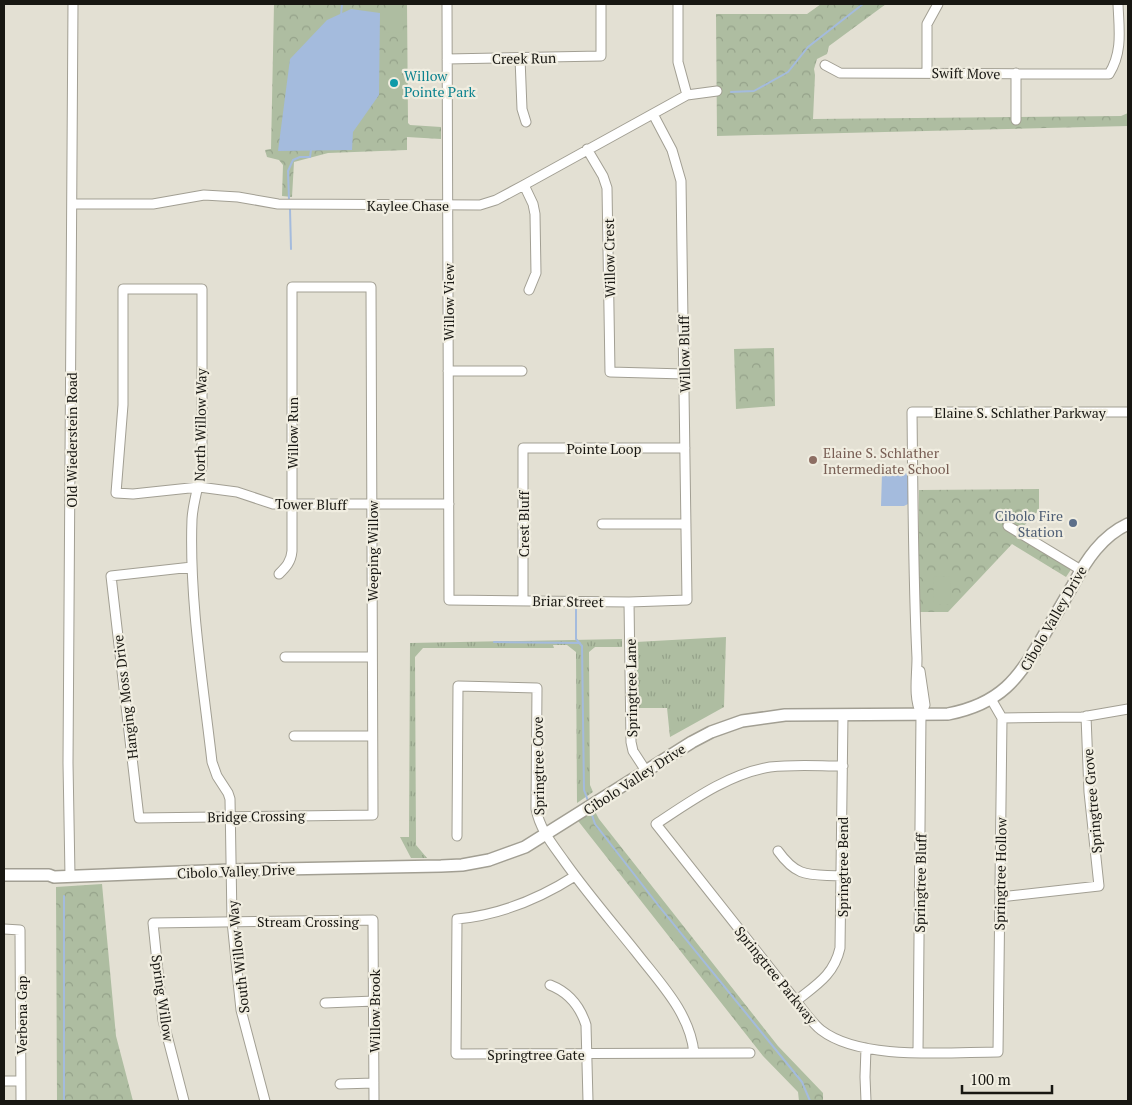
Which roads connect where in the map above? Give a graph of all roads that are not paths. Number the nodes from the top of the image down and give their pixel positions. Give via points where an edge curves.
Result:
1 (73, 4) edge
2 (447, 4) edge
3 (601, 4) edge
4 (678, 4) edge
5 (938, 4) edge
6 (1118, 4) edge
7 (447, 58) junction
8 (520, 58) junction
9 (826, 65) dead end
10 (927, 72) junction
11 (1016, 73) junction
12 (717, 91) dead end
13 (687, 95) junction
14 (653, 114) junction
15 (1016, 120) dead end
16 (526, 122) dead end
17 (588, 149) junction
18 (524, 185) junction
19 (72, 204) junction
20 (448, 205) junction
21 (371, 287) joint
22 (529, 290) dead end
23 (448, 371) junction
24 (522, 372) dead end
25 (684, 374) junction
26 (912, 412) joint
27 (1128, 412) edge
28 (523, 448) joint
29 (685, 448) junction
30 (199, 487) junction
31 (116, 493) joint
32 (449, 504) junction
33 (292, 505) junction
34 (372, 505) junction
35 (602, 524) dead end
36 (686, 524) junction
37 (1128, 524) edge
38 (1008, 526) dead end
39 (192, 567) junction
40 (1081, 570) junction
41 (279, 574) dead end
42 (449, 600) joint
43 (687, 600) joint
44 (523, 601) junction
45 (629, 602) junction
46 (372, 657) junction
47 (285, 658) dead end
48 (991, 699) junction
49 (1128, 709) edge
50 (921, 714) junction
51 (843, 715) junction
52 (1086, 716) junction
53 (1002, 718) junction
54 (294, 736) dead end
55 (372, 736) junction
56 (843, 766) junction
57 (646, 771) junction
58 (373, 815) joint
59 (230, 817) junction
60 (139, 818) joint
61 (546, 835) junction
62 (457, 836) dead end
63 (778, 851) dead end
64 (231, 870) junction
65 (4, 875) edge
66 (70, 876) junction
67 (575, 876) junction
68 (842, 876) junction
69 (54, 877) junction
70 (4, 883) edge
71 (1000, 897) junction
72 (373, 920) joint
73 (232, 921) junction
74 (153, 924) joint
75 (4, 930) edge
76 (550, 985) dead end
77 (374, 1001) junction
78 (796, 1001) junction
79 (325, 1003) dead end
80 (866, 1048) junction
81 (918, 1052) junction
82 (998, 1052) joint
83 (694, 1053) junction
84 (750, 1053) dead end
85 (588, 1054) junction
86 (4, 1081) edge
87 (21, 1081) junction
88 (374, 1083) junction
89 (340, 1084) dead end
90 (21, 1101) edge
91 (184, 1101) edge
92 (265, 1101) edge
93 (374, 1101) edge
94 (588, 1101) edge
95 (866, 1101) edge

1 - 19 street, Old Wiederstein Road
2 - 7 street, Willow View
3 - 8 street, Creek Run via 601,56
4 - 13 street via 678,62
5 - 10 street via 927,24
6 - 11 street, Swift Move via 1119,53 1109,74
7 - 8 street, Creek Run
7 - 20 street, Willow View
8 - 16 street via 522,109
9 - 10 street, Swift Move via 840,73
10 - 11 street, Swift Move
11 - 15 street
12 - 13 street, Kaylee Chase
13 - 14 street, Kaylee Chase
14 - 17 street, Kaylee Chase
14 - 25 street, Willow Bluff via 672,150 681,181
17 - 18 street, Kaylee Chase
17 - 25 street, Willow Crest via 607,188 610,372
18 - 20 street, Kaylee Chase via 488,203
18 - 22 street via 535,214 536,273
19 - 20 street, Kaylee Chase via 153,204 204,195 278,204
19 - 66 street, Old Wiederstein Road
20 - 23 street, Willow View
21 - 33 street, Willow Run via 292,287
21 - 34 street, Weeping Willow
23 - 24 street
23 - 32 street, Willow View
25 - 29 street, Willow Bluff
26 - 27 street, Elaine S. Schlather Parkway
26 - 50 street, Springtree Bluff via 914,616 917,660 926,705
28 - 29 street, Pointe Loop
28 - 44 street, Crest Bluff
29 - 36 street, Willow Bluff
30 - 31 street, Tower Bluff
30 - 31 street, North Willow Way via 202,467 202,289 123,289 124,405
30 - 33 street, Tower Bluff via 237,492 273,504
30 - 39 street, North Willow Way via 192,518
32 - 34 street, Tower Bluff
32 - 42 street, Willow View
33 - 34 street, Tower Bluff
33 - 41 street, Willow Run via 292,558
34 - 46 street, Weeping Willow
35 - 36 street
36 - 43 street, Willow Bluff
37 - 40 main road, Cibolo Valley Drive via 1112,533
38 - 40 street
39 - 59 street, North Willow Way via 212,762 228,793
39 - 60 street, Hanging Moss Drive via 111,576
40 - 48 main road, Cibolo Valley Drive via 1031,659 1009,686
42 - 44 street, Briar Street
43 - 45 street, Briar Street
44 - 45 street, Briar Street
45 - 57 street, Springtree Lane via 631,742
46 - 47 street
46 - 55 street, Weeping Willow
48 - 50 main road, Cibolo Valley Drive via 961,712
48 - 53 street
49 - 52 street
50 - 51 main road, Cibolo Valley Drive
50 - 81 street, Springtree Bluff
51 - 56 street, Springtree Bend
51 - 57 main road, Cibolo Valley Drive via 785,715 742,721 711,732
52 - 53 street
52 - 71 street, Springtree Grove via 1089,792 1099,886
53 - 71 street, Springtree Hollow
54 - 55 street
55 - 58 street, Weeping Willow
56 - 68 street, Springtree Bend
56 - 78 street, Springtree Parkway via 772,767 747,773 720,784 656,824
57 - 61 main road, Cibolo Valley Drive
58 - 59 street, Bridge Crossing
59 - 60 street, Bridge Crossing
59 - 64 street, North Willow Way
61 - 62 street, Springtree Cove via 536,809 537,688 458,686
61 - 64 main road, Cibolo Valley Drive via 507,854 462,866
61 - 67 street, Springtree Cove
63 - 68 street via 799,872
64 - 66 main road, Cibolo Valley Drive
64 - 73 street, South Willow Way
65 - 69 main road, Cibolo Valley Drive via 49,874
66 - 69 main road, Cibolo Valley Drive
67 - 83 street, Springtree Cove via 672,998 688,1026
67 - 85 street, Springtree Gate via 520,905 457,919 456,1054
68 - 78 street, Springtree Bend via 842,934 838,960 827,976
69 - 70 main road, Cibolo Valley Drive via 50,880
71 - 82 street, Springtree Hollow
72 - 73 street, Stream Crossing
72 - 77 street, Willow Brook
73 - 74 street, Stream Crossing
73 - 92 street, South Willow Way via 241,1010
74 - 91 street, Spring Willow via 163,1020
75 - 87 street, Verbena Gap via 20,930
76 - 85 street via 563,990 582,1014
77 - 79 street
77 - 88 street, Willow Brook
78 - 80 street, Springtree Parkway via 821,1030 845,1043
80 - 81 street, Springtree Parkway
80 - 95 street
81 - 82 street, Springtree Parkway
83 - 84 street, Springtree Gate
83 - 85 street, Springtree Gate
85 - 94 street
86 - 87 street
87 - 90 street, Verbena Gap
88 - 89 street
88 - 93 street, Willow Brook

